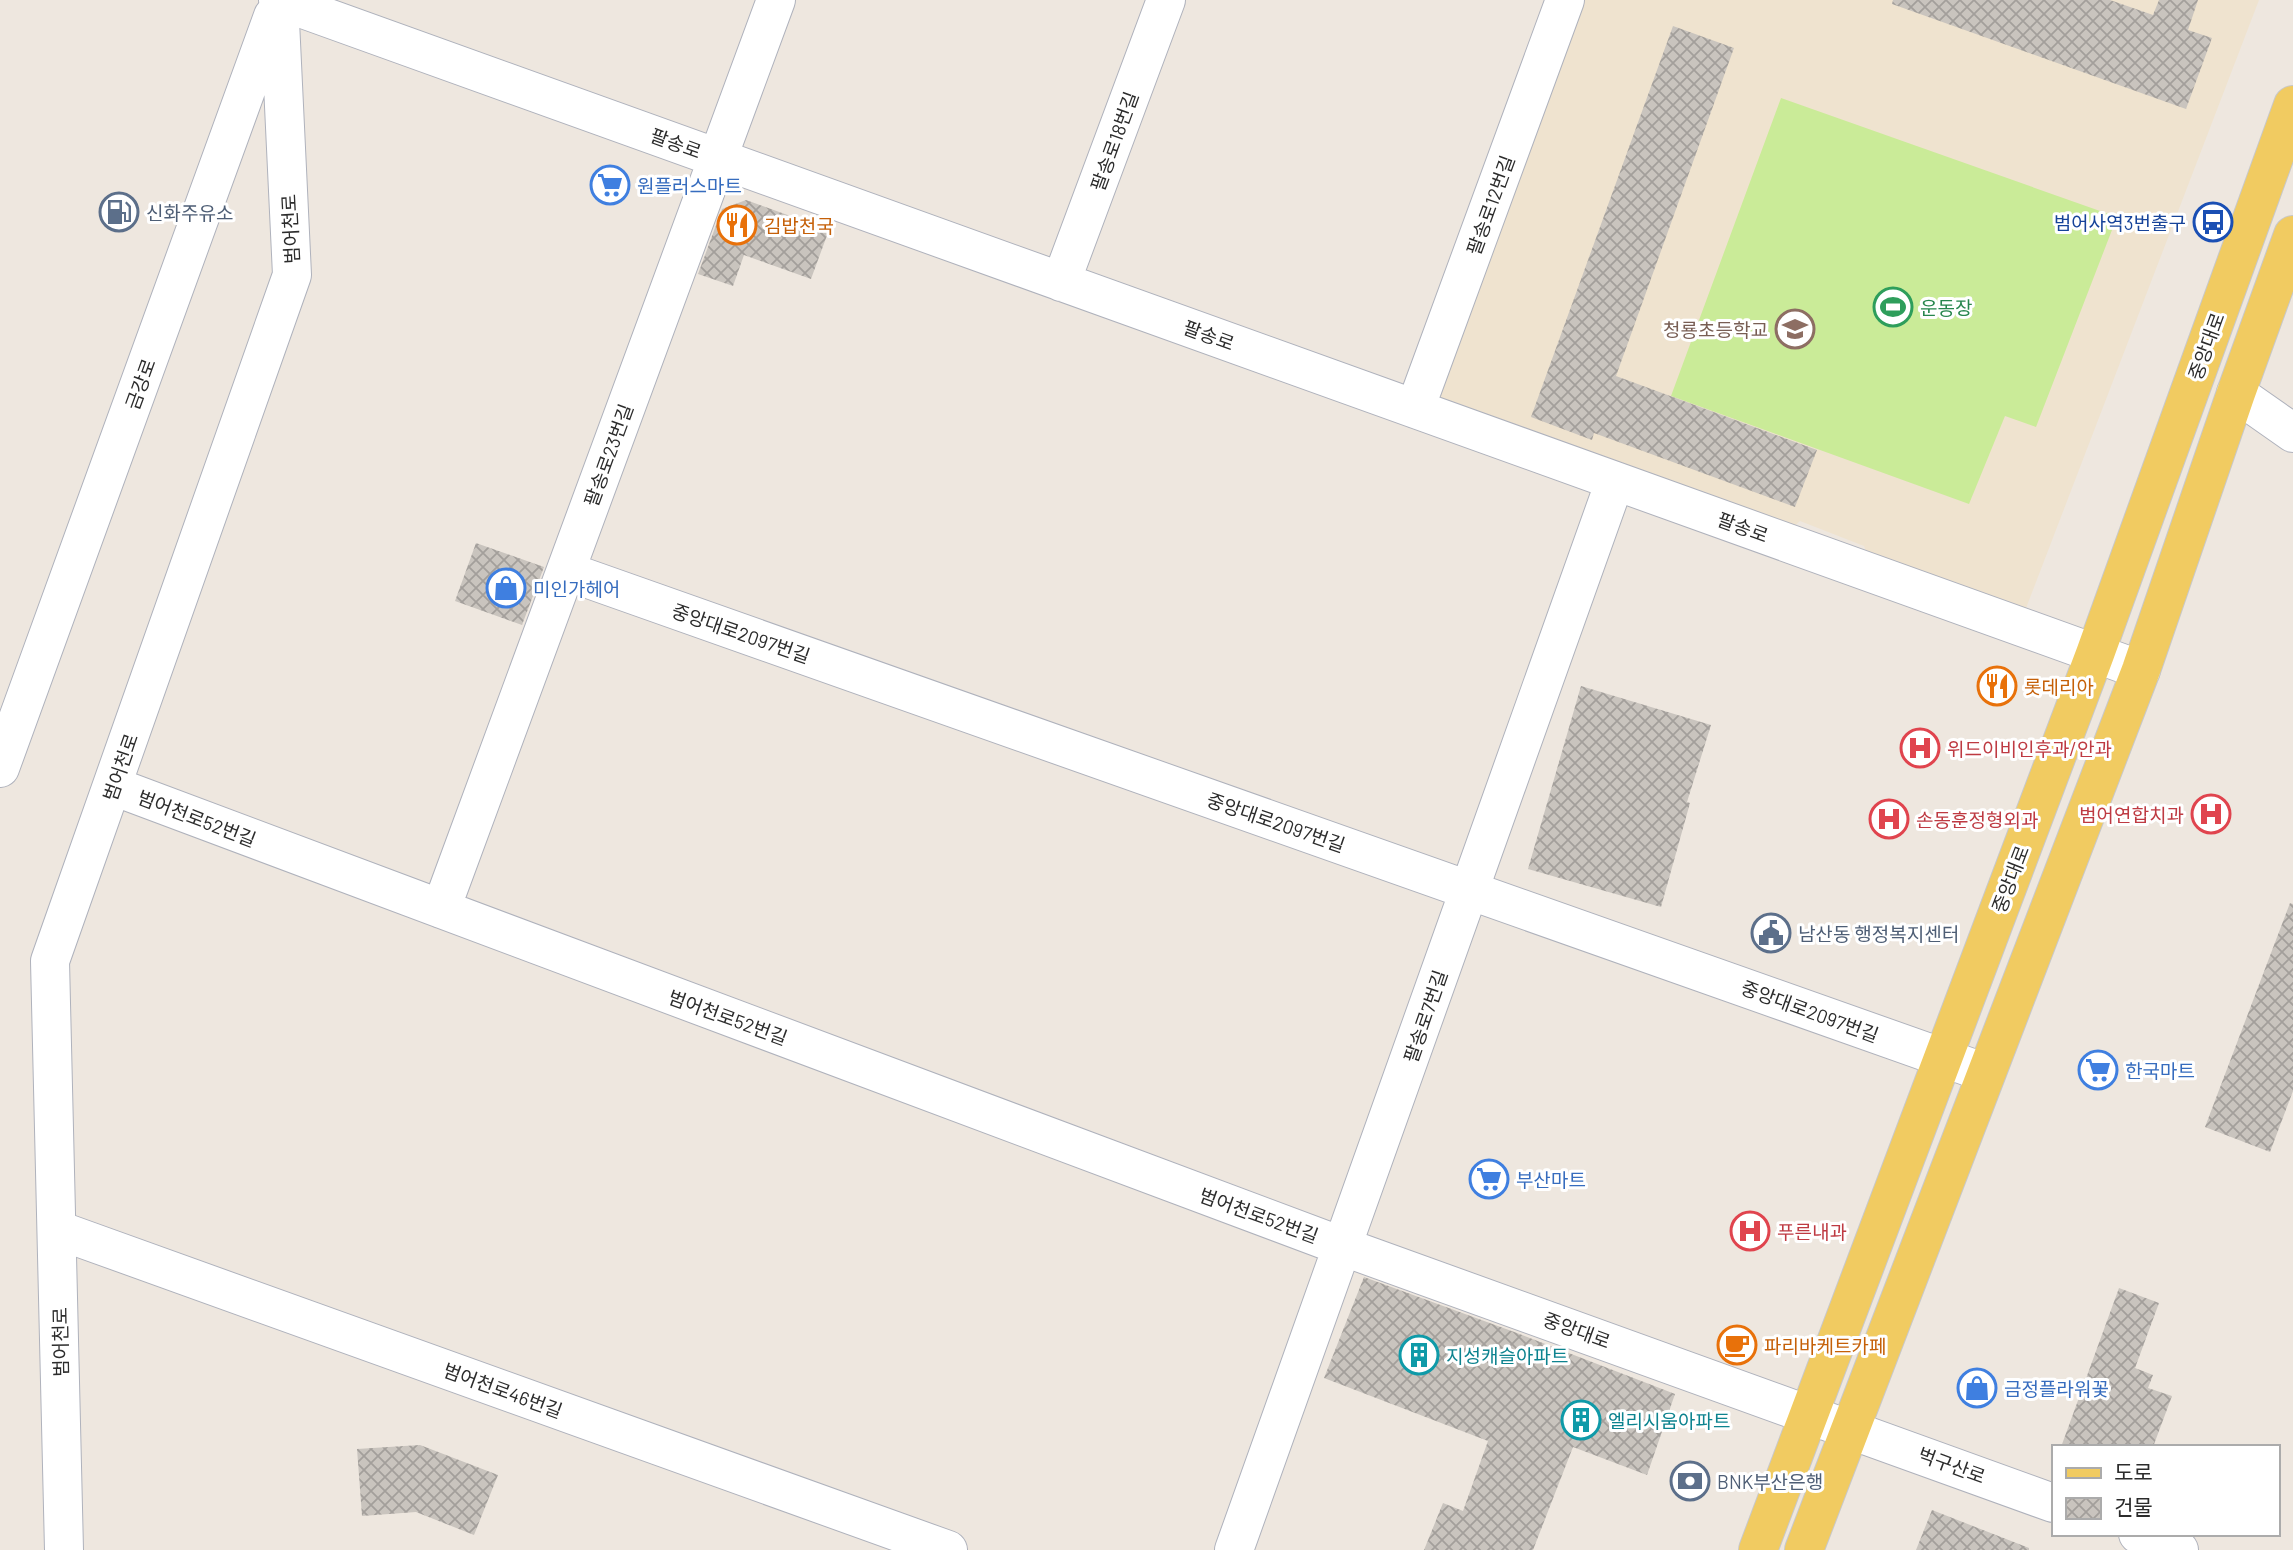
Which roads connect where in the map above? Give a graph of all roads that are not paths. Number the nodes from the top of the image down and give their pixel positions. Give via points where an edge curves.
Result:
1 (279, 0) edge
2 (776, 0) edge
3 (1166, 0) edge
4 (1565, 0) edge
5 (2293, 105) edge
6 (718, 158) junction
7 (2293, 235) edge
8 (1061, 282) junction
9 (2236, 393) junction
10 (1415, 409) junction
11 (2293, 433) edge
12 (1615, 481) junction
13 (566, 571) junction
14 (2095, 654) junction
15 (2141, 670) junction
16 (0, 766) edge
17 (113, 786) junction
18 (1469, 890) junction
19 (441, 909) junction
20 (1942, 1058) junction
21 (1986, 1073) junction
22 (58, 1230) junction
23 (1343, 1247) junction
24 (1810, 1414) junction
25 (1850, 1428) junction
26 (2052, 1503) edge
27 (2143, 1536) edge
28 (64, 1550) edge
29 (948, 1550) edge
30 (1234, 1550) edge
31 (1758, 1550) edge
32 (1804, 1550) edge
33 (2179, 1550) edge

1 - 6 street, 팔송로
1 - 16 street, 금강로
1 - 17 street, 범어천로 via 292,275
2 - 6 street, 팔송로23번길
3 - 8 street, 팔송로18번길
4 - 10 street, 팔송로12번길
5 - 14 main road, 중앙대로
6 - 8 street, 팔송로
6 - 13 street, 팔송로23번길
7 - 9 main road
8 - 10 street, 팔송로
9 - 11 street
9 - 15 main road
10 - 12 street, 팔송로
12 - 14 street, 팔송로
12 - 18 street, 팔송로7번길
13 - 18 street, 중앙대로2097번길
13 - 19 street, 팔송로23번길
14 - 15 street, 팔송로
14 - 20 main road, 중앙대로
15 - 21 main road
17 - 19 street, 범어천로52번길
17 - 22 street, 범어천로 via 50,961
18 - 20 street, 중앙대로2097번길
18 - 23 street, 팔송로7번길
19 - 23 street, 범어천로52번길
20 - 21 street, 중앙대로2097번길
20 - 24 main road, 중앙대로
21 - 25 main road
22 - 28 street, 범어천로
22 - 29 street, 범어천로46번길
23 - 24 street, 중앙대로
23 - 30 street, 팔송로7번길
24 - 25 street, 중앙대로
24 - 31 main road, 중앙대로
25 - 26 street, 벅구산로
25 - 32 main road
27 - 33 street

